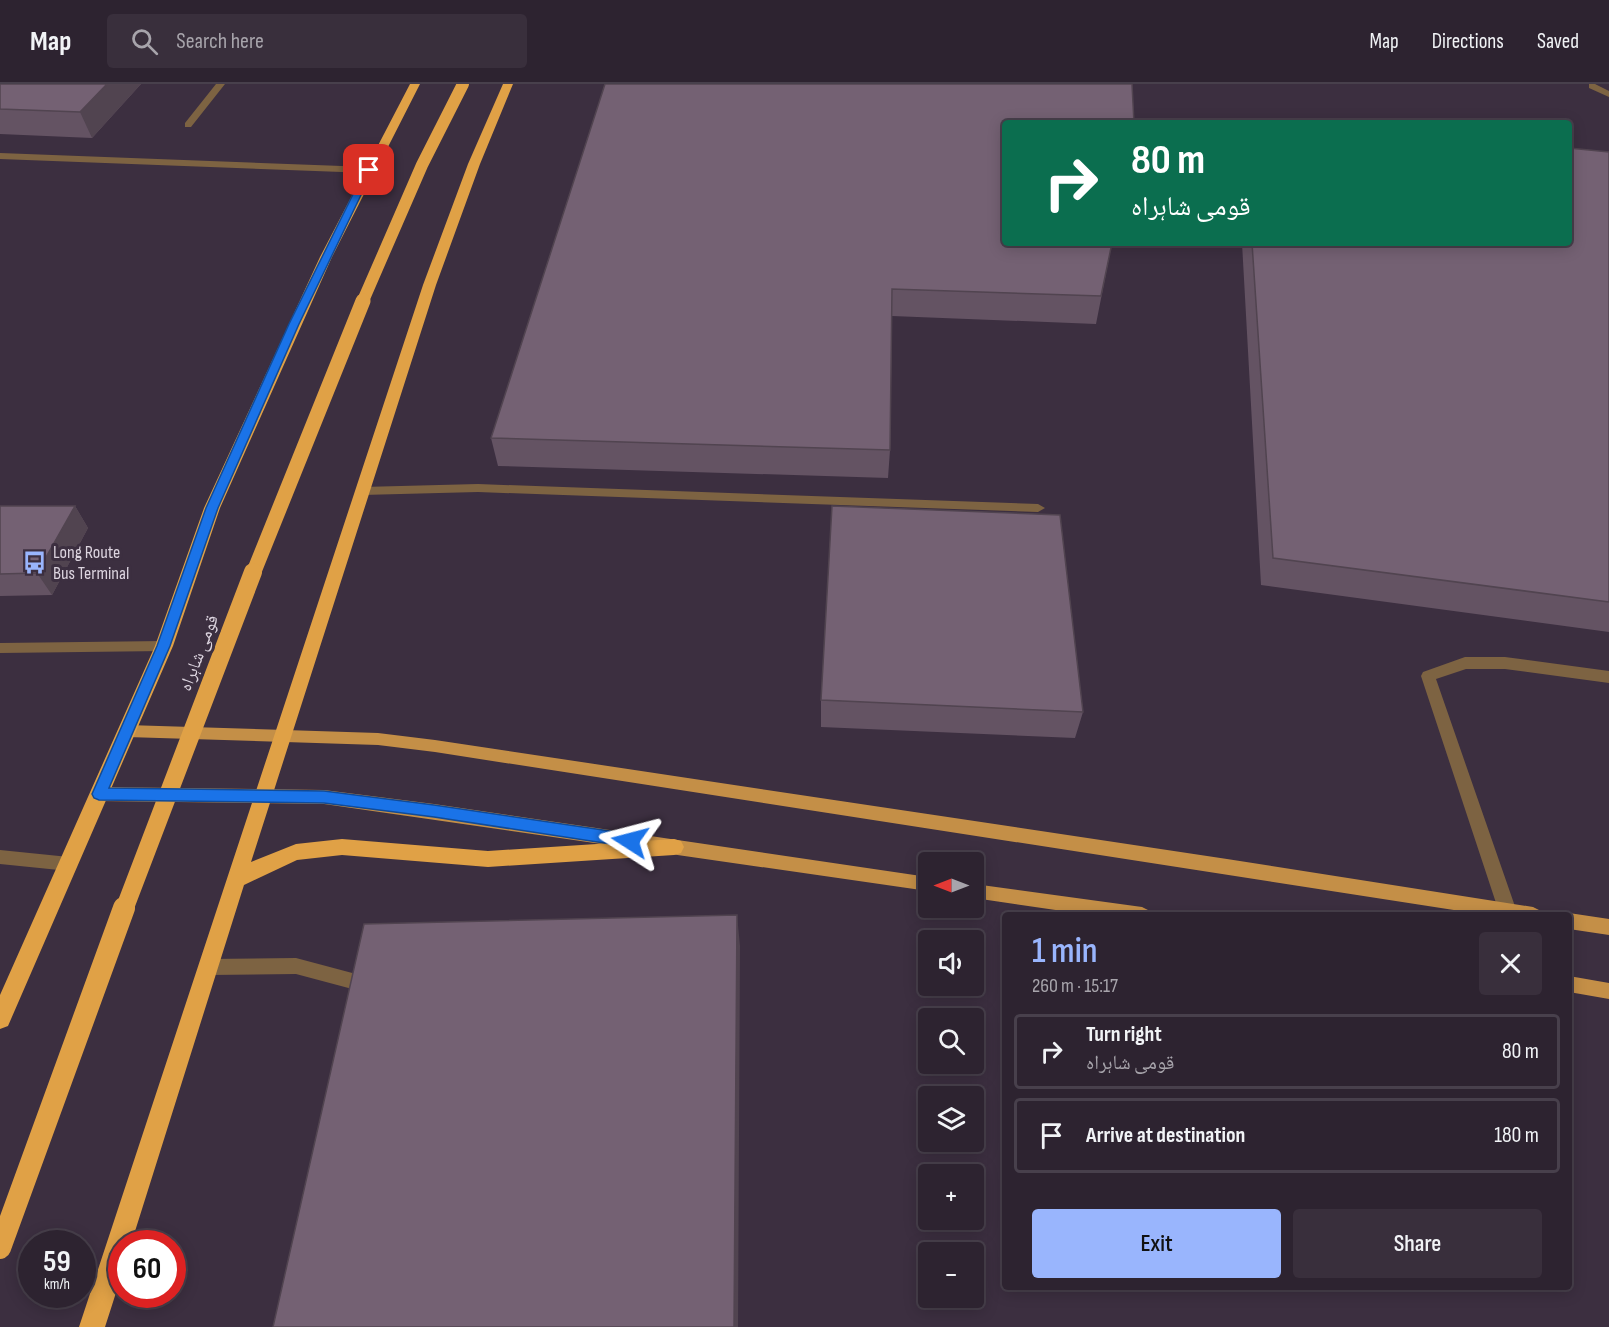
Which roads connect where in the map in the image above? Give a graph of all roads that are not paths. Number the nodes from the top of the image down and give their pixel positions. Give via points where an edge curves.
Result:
1 (220, 84) edge
2 (415, 84) edge
3 (463, 84) edge
4 (508, 84) edge
5 (1592, 86) dead end
6 (1609, 94) edge
7 (188, 125) dead end
8 (0, 156) edge
9 (369, 170) junction
10 (362, 490) junction
11 (1038, 508) dead end
12 (164, 646) junction
13 (0, 648) edge
14 (1609, 677) edge
15 (127, 731) junction
16 (284, 734) junction
17 (99, 794) junction
18 (263, 797) junction
19 (674, 848) junction
20 (0, 857) edge
21 (69, 864) junction
22 (236, 879) junction
23 (918, 883) edge
24 (984, 892) edge
25 (1121, 912) edge
26 (1502, 912) edge
27 (1508, 912) edge
28 (1572, 921) edge
29 (1609, 927) edge
30 (209, 967) junction
31 (356, 982) edge
32 (1572, 985) edge
33 (1609, 991) edge
34 (0, 1019) edge
35 (0, 1248) edge
36 (92, 1327) edge

1 - 7 lane
2 - 9 highway, قومی شاہراہ
3 - 35 highway, قومی شاہراہ, bridge via 411,190 264,543
4 - 10 highway via 479,147 440,253
5 - 6 lane
8 - 9 lane
9 - 12 highway, قومی شاہراہ via 294,324 212,508
10 - 11 lane via 477,488
10 - 16 highway
12 - 13 lane
12 - 15 highway, قومی شاہراہ
14 - 27 lane via 1505,663 1464,663 1428,676
15 - 16 main road
15 - 17 highway, قومی شاہراہ
16 - 18 highway
16 - 26 main road via 435,746 1239,868
17 - 18 main road
17 - 21 highway, قومی شاہراہ
18 - 19 main road via 324,797
18 - 22 highway
19 - 22 highway via 488,859 342,847 296,852
19 - 23 main road
20 - 21 lane
21 - 34 highway, قومی شاہراہ
22 - 30 highway
24 - 25 main road
28 - 29 main road
30 - 31 lane via 296,966
30 - 36 highway
32 - 33 main road

